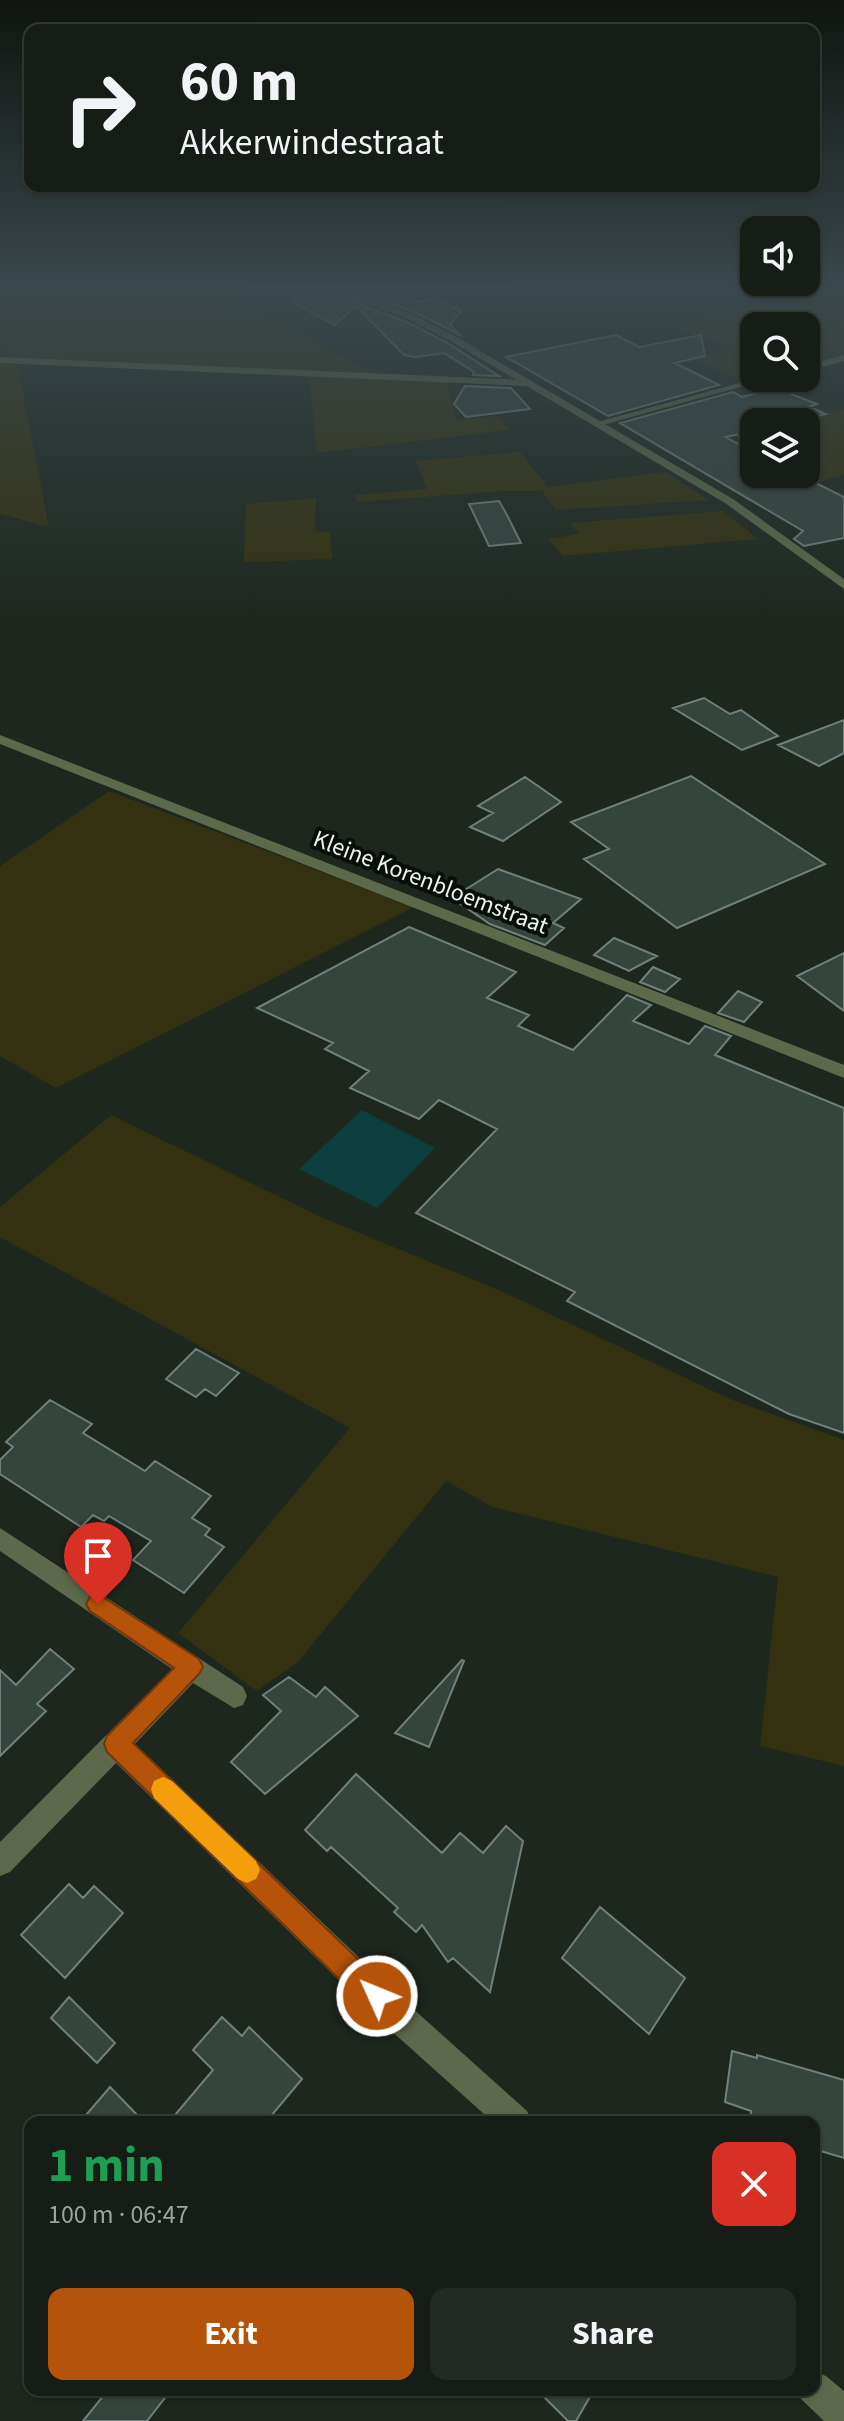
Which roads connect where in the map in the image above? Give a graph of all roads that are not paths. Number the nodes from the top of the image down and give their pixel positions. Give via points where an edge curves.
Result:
1 (553, 399) edge
2 (689, 399) edge
3 (595, 424) junction
4 (844, 585) edge
5 (0, 739) edge
6 (844, 1072) edge
7 (0, 1538) edge
8 (191, 1667) junction
9 (234, 1696) dead end
10 (116, 1744) junction
11 (0, 1862) edge
12 (509, 2116) edge
13 (820, 2393) edge
14 (844, 2415) edge

1 - 3 street
2 - 3 street
3 - 4 street via 729,501
5 - 6 street, Kleine Korenbloemstraat
7 - 8 street
8 - 9 street
8 - 10 street
10 - 11 street
10 - 12 street
13 - 14 street

